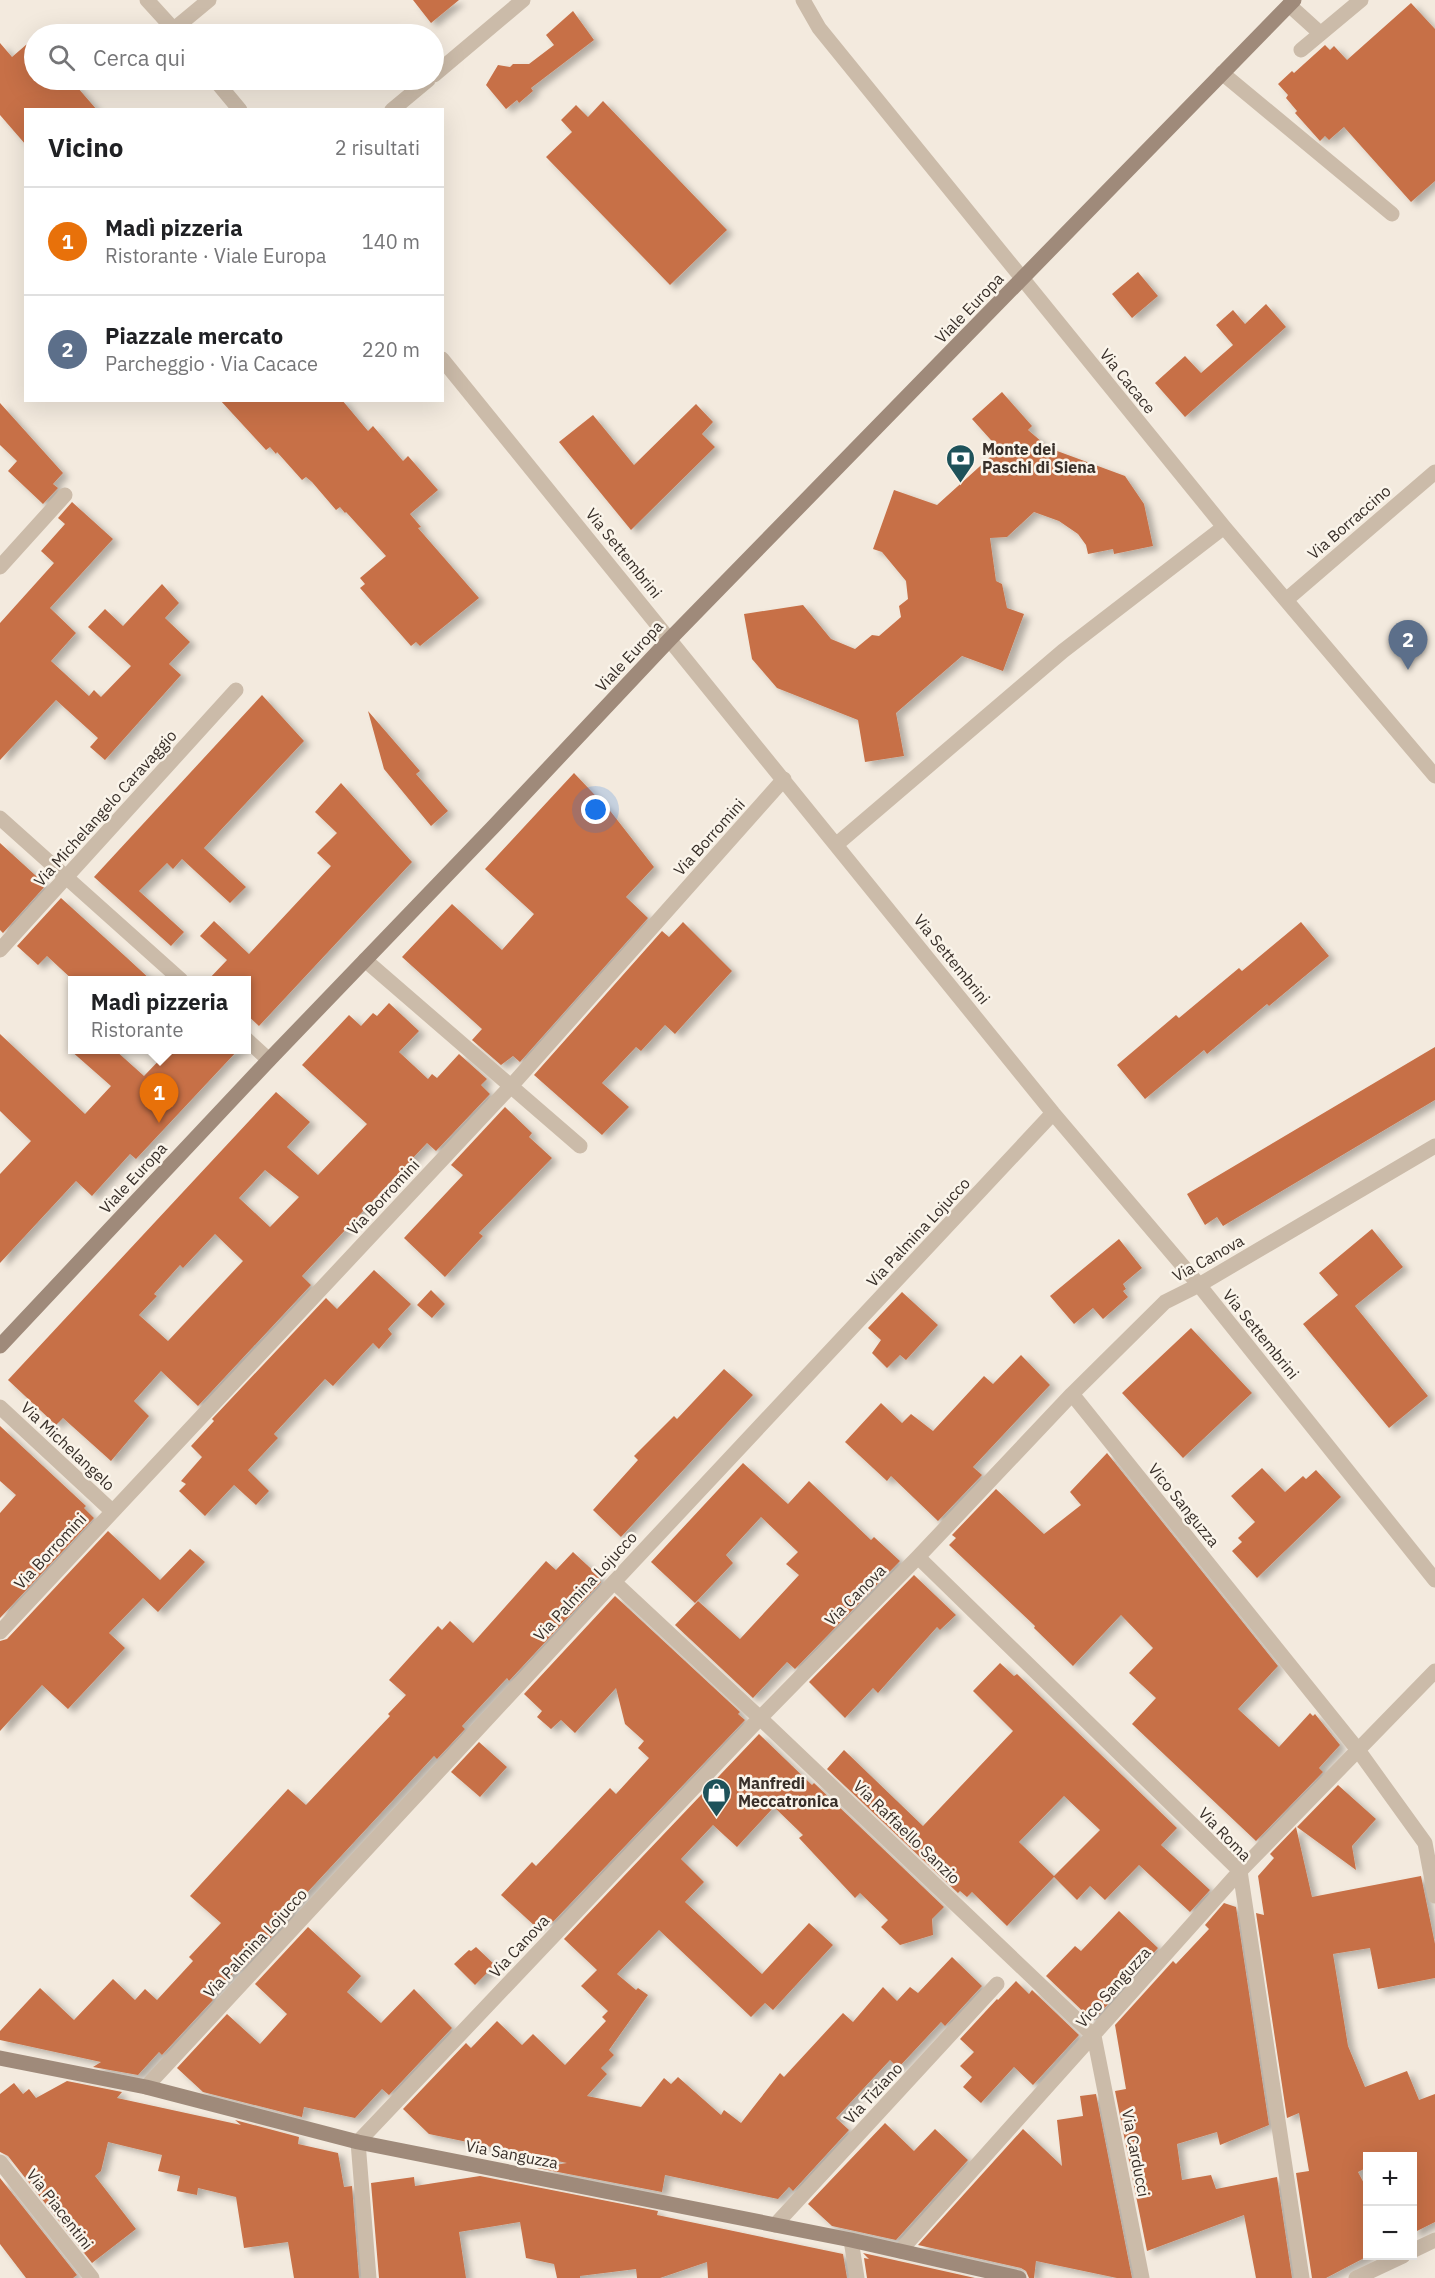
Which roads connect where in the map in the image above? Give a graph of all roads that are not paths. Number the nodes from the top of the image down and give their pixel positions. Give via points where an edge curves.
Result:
1 (147, 0) edge
2 (209, 0) edge
3 (523, 0) edge
4 (803, 0) edge
5 (1360, 0) edge
6 (1292, 2) edge
7 (169, 24) edge
8 (184, 24) edge
9 (1320, 33) junction
10 (1301, 50) dead end
11 (444, 67) edge
12 (1222, 73) junction
13 (223, 90) edge
14 (416, 90) edge
15 (238, 108) edge
16 (394, 108) edge
17 (1392, 214) dead end
18 (1022, 280) junction
19 (444, 361) edge
20 (1435, 472) edge
21 (65, 495) dead end
22 (1224, 527) junction
23 (0, 567) edge
24 (1286, 600) junction
25 (670, 639) junction
26 (236, 690) dead end
27 (1435, 776) edge
28 (784, 779) junction
29 (0, 818) edge
30 (837, 844) junction
31 (67, 878) junction
32 (0, 950) edge
33 (365, 960) junction
34 (175, 976) edge
35 (251, 1044) edge
36 (268, 1059) junction
37 (512, 1085) junction
38 (1053, 1113) junction
39 (580, 1146) dead end
40 (1435, 1146) edge
41 (1199, 1285) junction
42 (0, 1346) edge
43 (1072, 1394) junction
44 (0, 1407) edge
45 (112, 1511) junction
46 (918, 1557) junction
47 (1435, 1580) edge
48 (614, 1582) junction
49 (0, 1632) edge
50 (1435, 1671) edge
51 (760, 1718) junction
52 (1358, 1750) junction
53 (1240, 1871) junction
54 (1435, 1896) edge
55 (997, 1984) dead end
56 (1094, 2036) junction
57 (0, 2058) edge
58 (146, 2087) junction
59 (358, 2142) junction
60 (0, 2162) edge
61 (775, 2225) junction
62 (851, 2240) junction
63 (1435, 2240) edge
64 (1417, 2249) edge
65 (900, 2251) junction
66 (1394, 2260) edge
67 (92, 2278) edge
68 (369, 2278) edge
69 (857, 2278) edge
70 (1018, 2278) edge
71 (1142, 2278) edge
72 (1302, 2278) edge
73 (1356, 2278) edge

1 - 7 street
2 - 8 street
3 - 11 street
4 - 18 street, Via Cacace via 819,28
5 - 9 street
6 - 9 street
6 - 12 street, Viale Europa
9 - 10 street
12 - 17 street
12 - 18 street, Viale Europa
13 - 15 street
14 - 16 street
18 - 22 street, Via Cacace
18 - 25 street, Viale Europa
19 - 25 street, Via Settembrini
20 - 24 street, Via Borraccino
21 - 23 street
22 - 24 street, Via Cacace
22 - 30 street via 1063,651
24 - 27 street, Via Cacace
25 - 28 street, Via Settembrini
25 - 33 street, Viale Europa
26 - 31 street, Via Michelangelo Caravaggio
28 - 30 street, Via Settembrini
28 - 37 street, Via Borromini
29 - 31 street
30 - 38 street, Via Settembrini
31 - 32 street, Via Michelangelo Caravaggio
31 - 34 street
33 - 36 street, Viale Europa
33 - 37 street
35 - 36 street
36 - 42 street, Viale Europa
37 - 39 street
37 - 45 street, Via Borromini
38 - 41 street, Via Settembrini
38 - 48 street, Via Palmina Lojucco
40 - 41 street, Via Canova
41 - 43 street, Via Canova via 1165,1302
41 - 47 street, Via Settembrini
43 - 46 street, Via Canova
43 - 52 street, Vico Sanguzza
44 - 45 street, Via Michelangelo
45 - 49 street, Via Borromini
46 - 51 street, Via Canova
46 - 53 street, Via Roma
48 - 51 street, Via Raffaello Sanzio
48 - 58 street, Via Palmina Lojucco
50 - 52 street, Vico Sanguzza
51 - 56 street, Via Raffaello Sanzio
51 - 59 street, Via Canova
52 - 53 street, Vico Sanguzza
52 - 54 street via 1425,1843
53 - 56 street, Vico Sanguzza
53 - 72 street, Via Roma
55 - 61 street, Via Tiziano
56 - 65 street, Vico Sanguzza
56 - 71 street, Via Carducci
57 - 58 street, Via Sanguzza
58 - 59 street, Via Sanguzza
59 - 61 street, Via Sanguzza
59 - 68 street
60 - 67 street, Via Piacentini
61 - 62 street, Via Sanguzza
62 - 65 street, Via Sanguzza
62 - 69 street
63 - 64 street
65 - 70 street, Via Sanguzza
66 - 73 street

